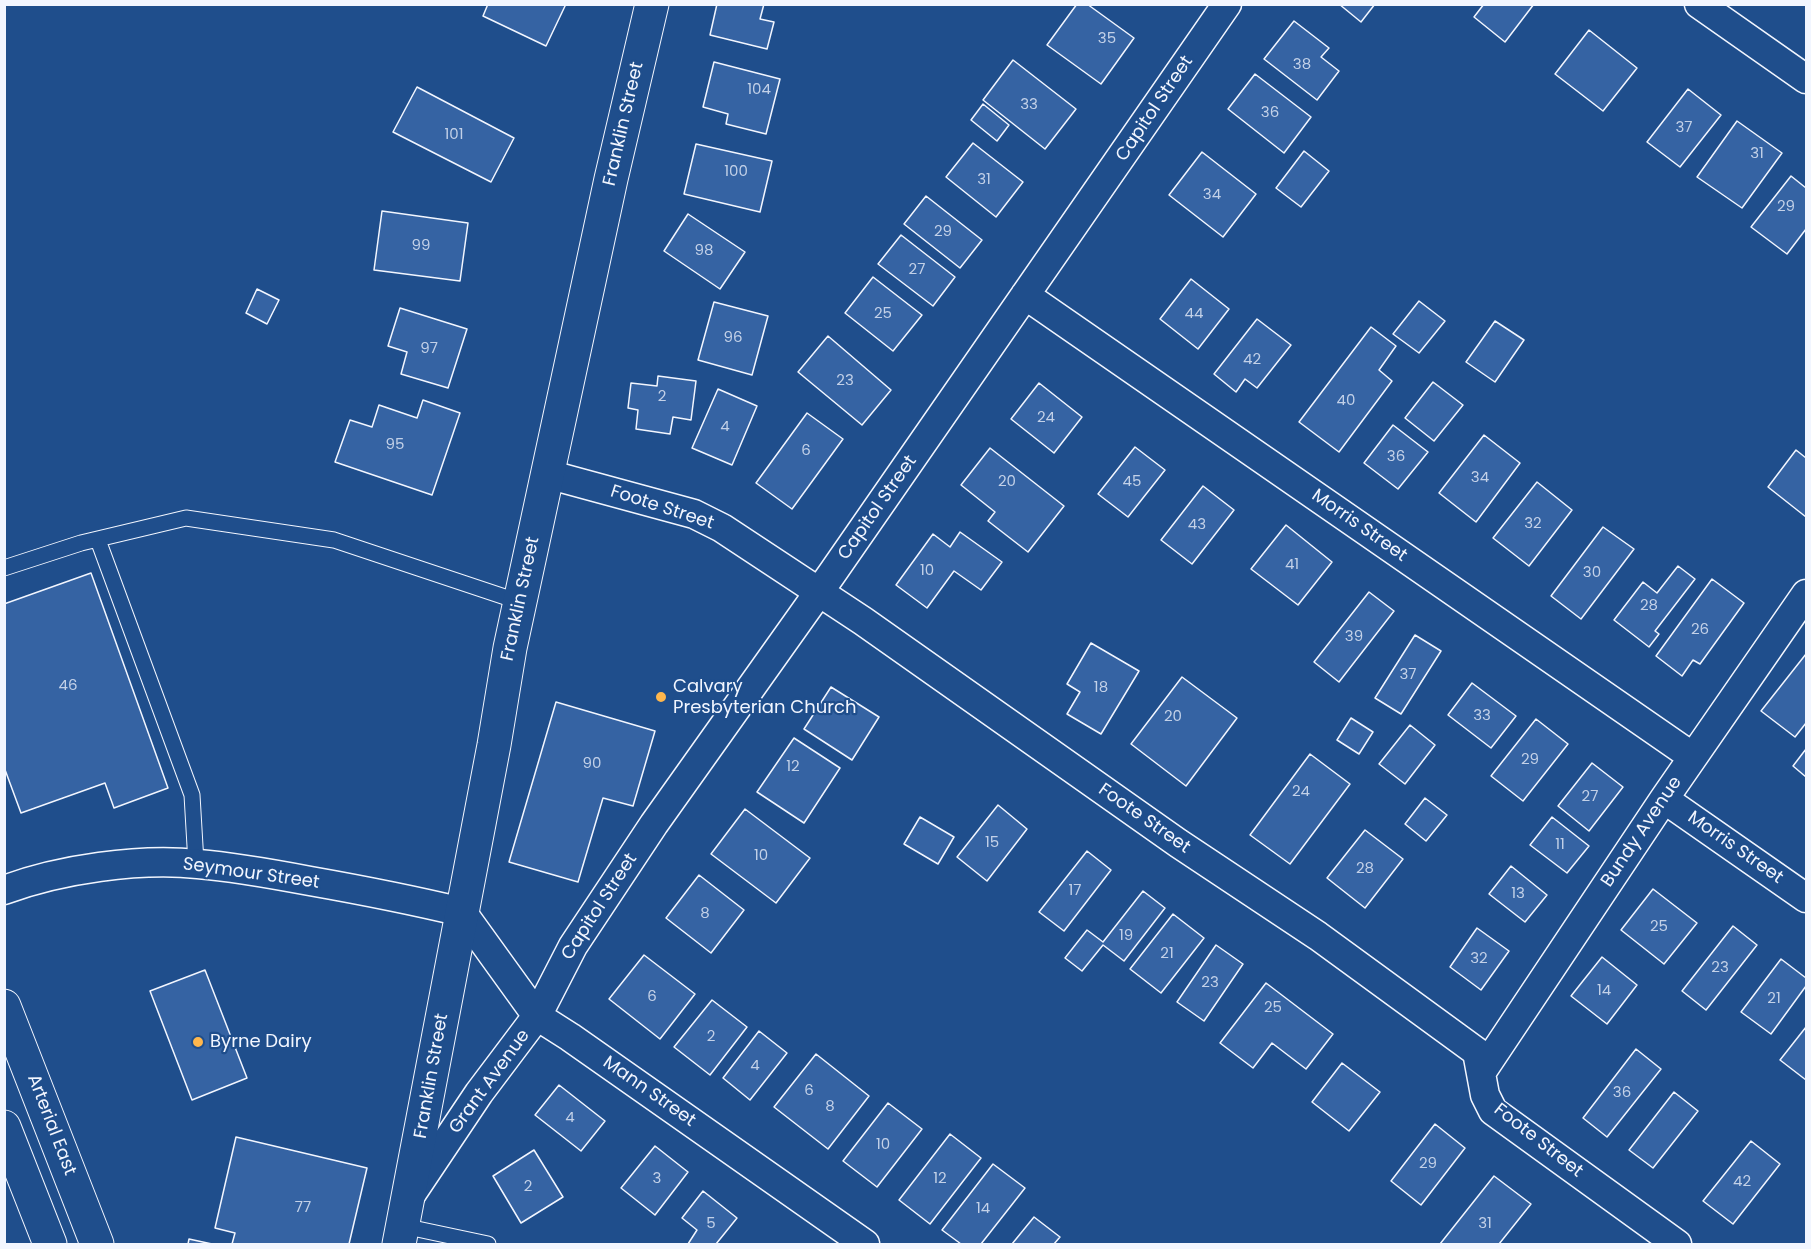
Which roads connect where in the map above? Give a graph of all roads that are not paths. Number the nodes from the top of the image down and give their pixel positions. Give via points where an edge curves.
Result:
1 (652, 4) edge
2 (1227, 4) edge
3 (1699, 4) edge
4 (1806, 79) edge
5 (1025, 295) junction
6 (548, 474) junction
7 (98, 540) junction
8 (4, 568) edge
9 (818, 592) junction
10 (1806, 594) edge
11 (520, 602) junction
12 (1693, 757) junction
13 (1664, 799) junction
14 (196, 863) junction
15 (4, 890) edge
16 (1806, 898) edge
17 (462, 912) junction
18 (4, 1006) edge
19 (537, 1016) junction
20 (1481, 1073) junction
21 (4, 1128) edge
22 (404, 1222) edge
23 (50, 1245) edge
24 (97, 1245) edge
25 (488, 1245) edge
26 (865, 1245) edge
27 (1677, 1245) edge

1 - 6 main road, Franklin Street
2 - 5 street, Capitol Street
3 - 4 street
5 - 9 street, Capitol Street
5 - 12 street, Morris Street
6 - 9 street, Foote Street via 694,514 722,528
6 - 11 main road, Franklin Street
7 - 8 lane
7 - 11 lane via 186,518 334,540
7 - 14 lane via 192,795
9 - 19 street, Capitol Street via 573,945
9 - 20 street, Foote Street via 1318,936 1477,1052
10 - 12 street, Bundy Avenue
11 - 17 main road, Franklin Street
12 - 13 street, Bundy Avenue
13 - 16 street, Morris Street
13 - 20 street, Bundy Avenue
14 - 15 street, Seymour Street via 99,868
14 - 17 street, Seymour Street via 400,897
17 - 19 street, Mann Street
17 - 22 main road, Franklin Street
18 - 24 main road, Arterial East
19 - 22 street, Grant Avenue via 480,1094
19 - 26 street, Mann Street
20 - 27 street, Foote Street via 1493,1111
21 - 23 main road
22 - 25 lane

